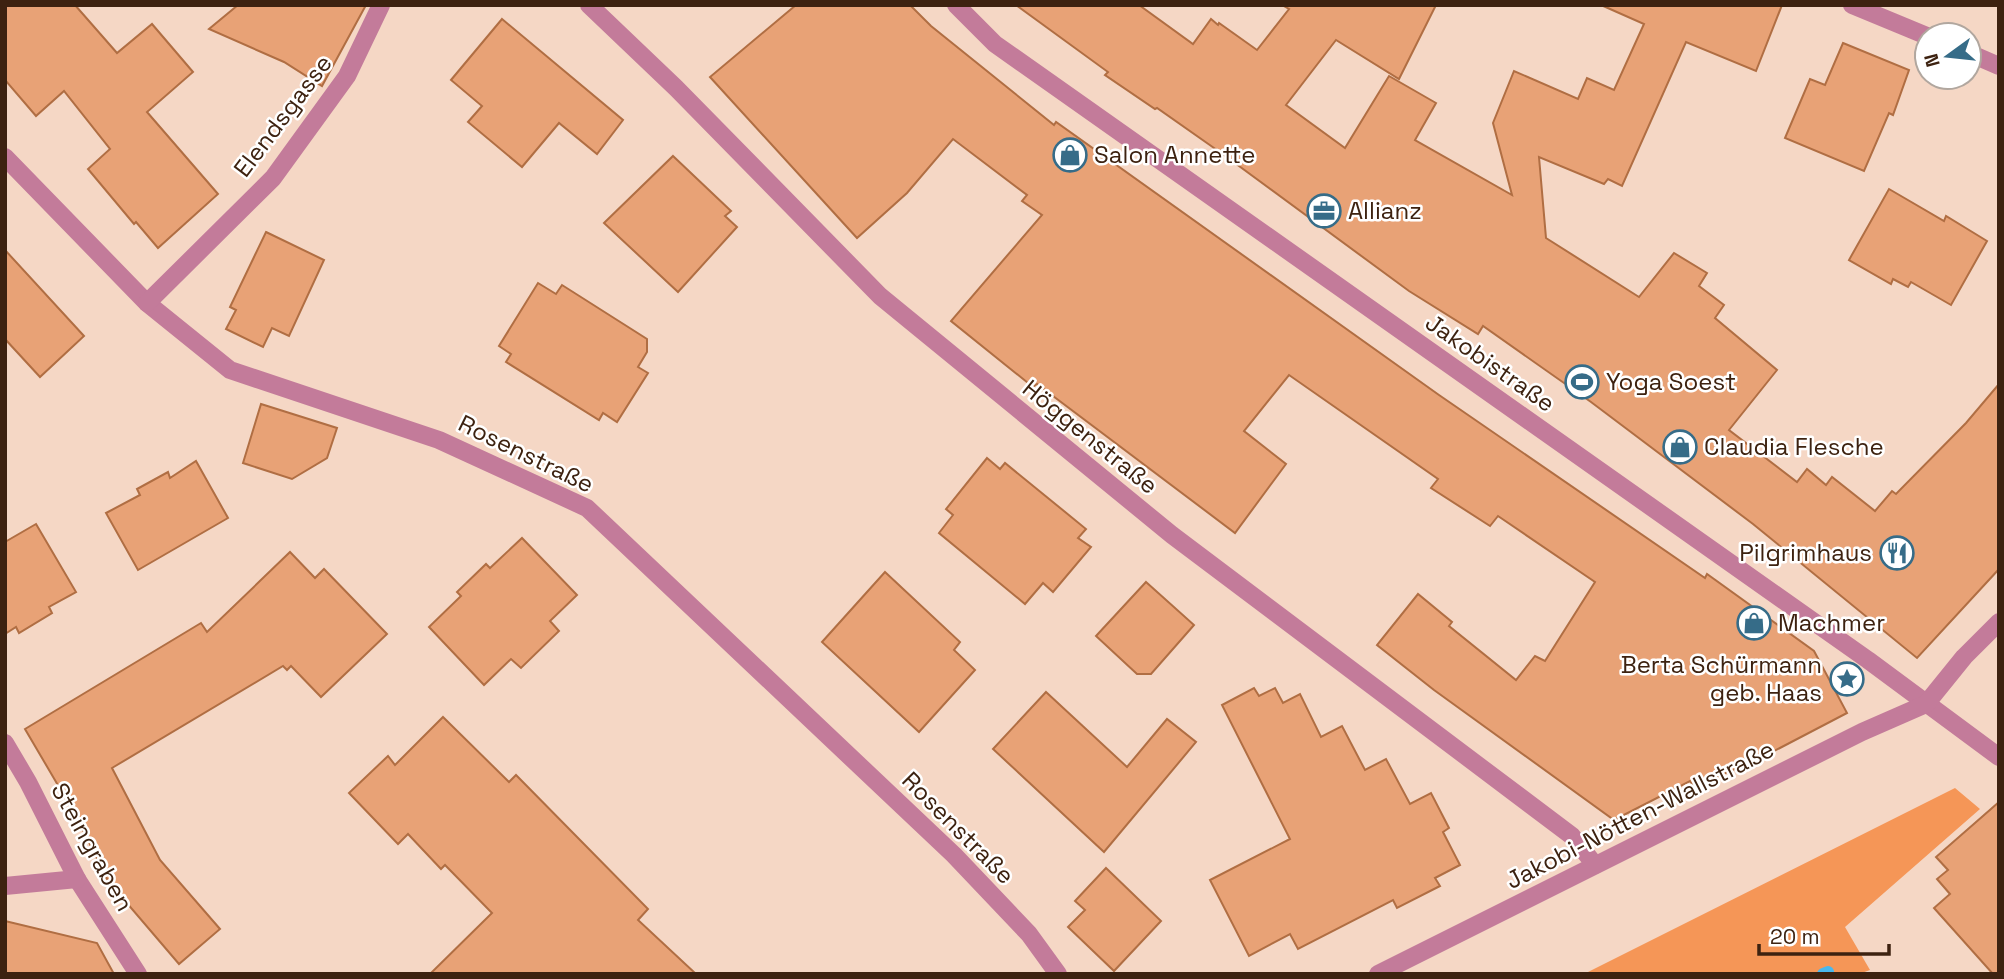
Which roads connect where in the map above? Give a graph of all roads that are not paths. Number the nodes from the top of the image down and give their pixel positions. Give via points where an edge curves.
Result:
1 (381, 5) edge
2 (589, 5) edge
3 (956, 5) edge
4 (1852, 5) edge
5 (1913, 30) edge
6 (5, 157) edge
7 (147, 303) junction
8 (1999, 622) edge
9 (1926, 704) junction
10 (5, 743) edge
11 (1999, 757) edge
12 (1595, 865) junction
13 (77, 879) junction
14 (5, 886) edge
15 (138, 974) edge
16 (1058, 974) edge
17 (1378, 974) edge

1 - 7 street, Elendsgasse via 347,76 273,178
2 - 12 street, Höggenstraße via 880,296 1172,535 1572,835
3 - 9 street, Jakobistraße via 995,44
4 - 5 street
6 - 7 street, Rosenstraße
7 - 16 street, Rosenstraße via 230,369 439,440 587,508 954,855 1029,934
8 - 9 street
9 - 11 street, Jakobistraße
9 - 12 street, Jakobi-Nötten-Wallstraße
10 - 13 street, Steingraben
12 - 17 street, Jakobi-Nötten-Wallstraße
13 - 14 street
13 - 15 street, Steingraben

